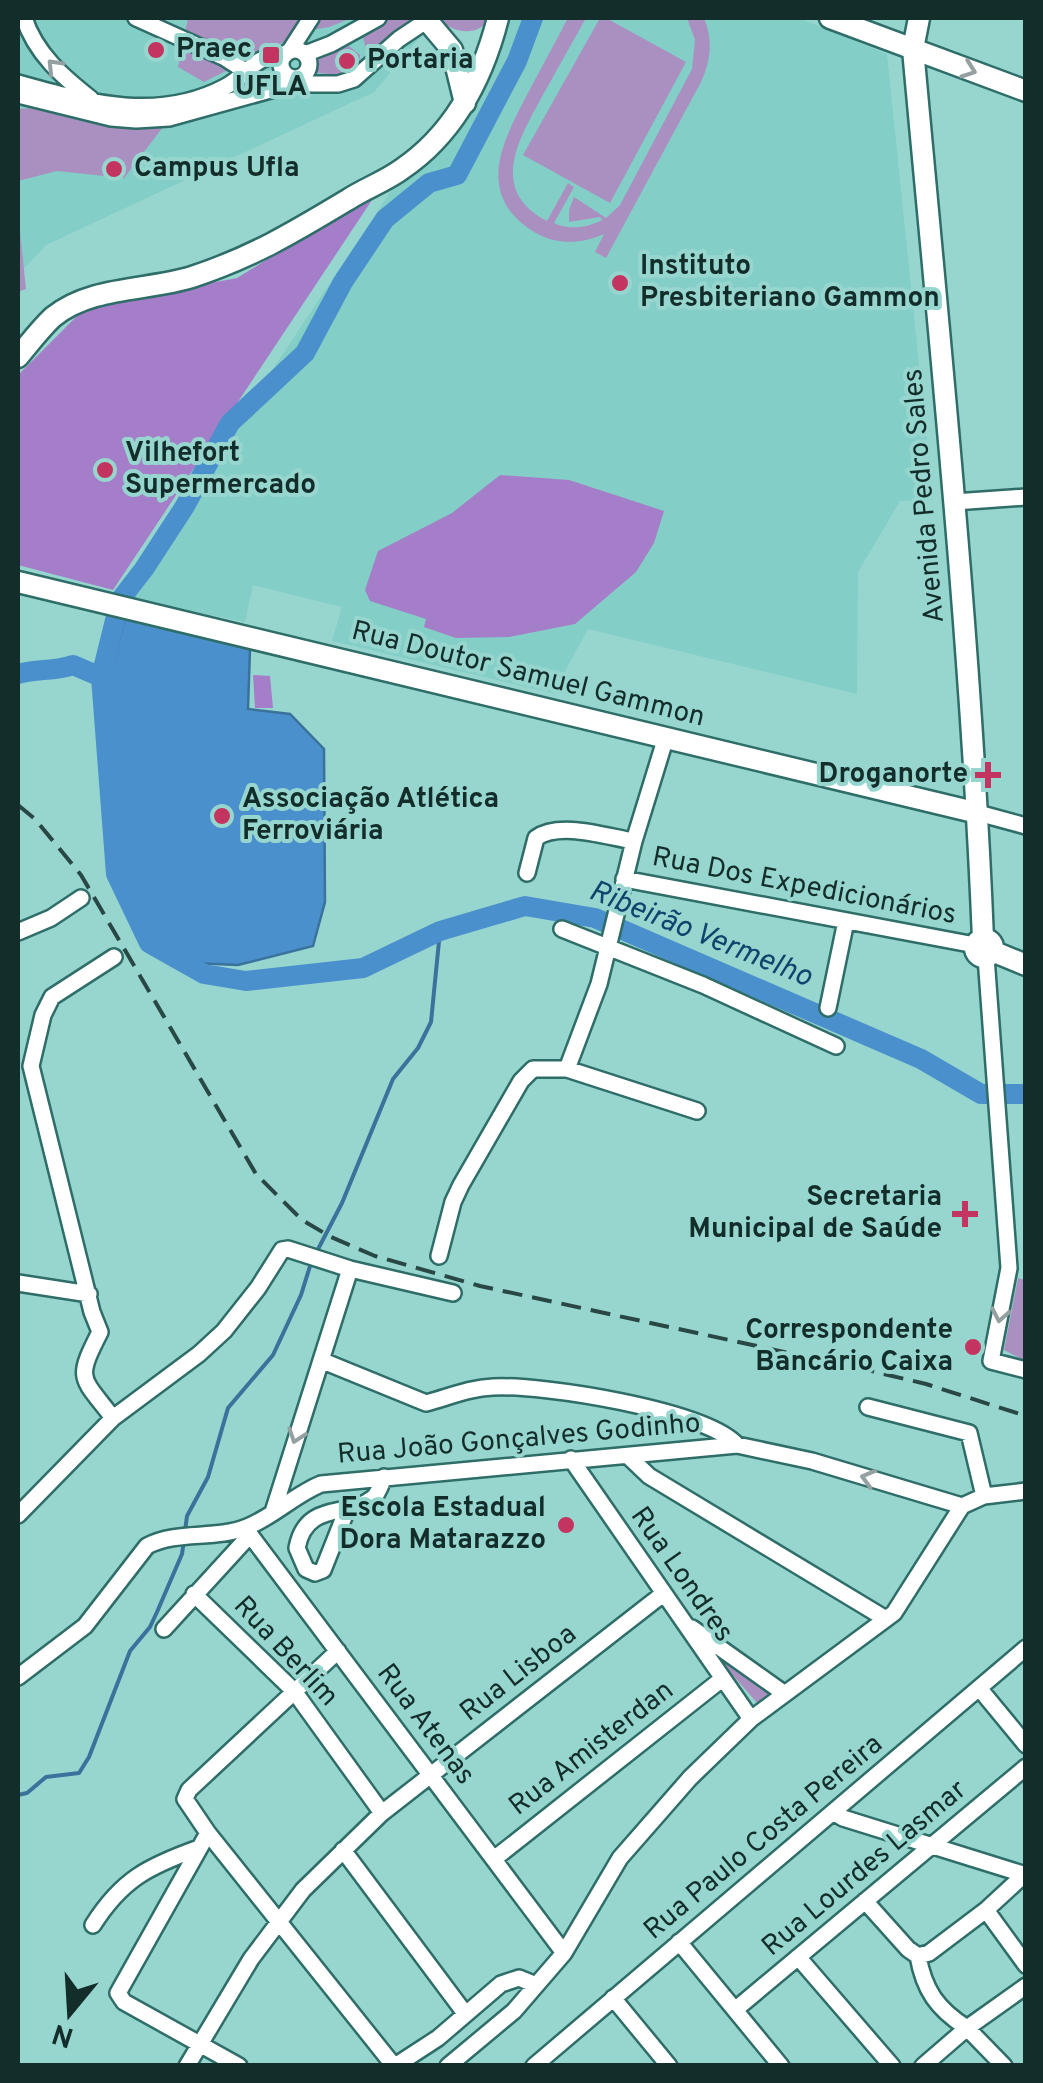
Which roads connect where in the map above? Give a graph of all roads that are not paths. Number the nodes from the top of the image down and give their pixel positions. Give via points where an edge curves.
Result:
1 (24, 18) edge
2 (136, 18) edge
3 (311, 18) edge
4 (378, 18) edge
5 (919, 18) edge
6 (426, 19) edge
7 (842, 20) edge
8 (496, 28) edge
9 (452, 50) junction
10 (913, 50) junction
11 (293, 54) junction
12 (245, 70) junction
13 (293, 81) junction
14 (18, 84) edge
15 (272, 89) junction
16 (1026, 90) edge
17 (22, 98) edge
18 (465, 102) junction
19 (98, 104) junction
20 (18, 357) edge
21 (1026, 497) edge
22 (954, 502) junction
23 (18, 582) edge
24 (666, 736) junction
25 (978, 813) junction
26 (1026, 826) edge
27 (634, 841) junction
28 (527, 873) dead end
29 (624, 879) junction
30 (81, 898) dead end
31 (846, 922) junction
32 (562, 929) dead end
33 (18, 932) edge
34 (610, 944) junction
35 (984, 948) junction
36 (114, 957) dead end
37 (1026, 964) edge
38 (828, 1008) dead end
39 (836, 1046) dead end
40 (24, 1068) edge
41 (567, 1070) junction
42 (697, 1110) dead end
43 (439, 1256) dead end
44 (350, 1268) junction
45 (1017, 1271) edge
46 (18, 1283) edge
47 (452, 1293) dead end
48 (89, 1294) junction
49 (322, 1361) junction
50 (1026, 1370) edge
51 (868, 1407) dead end
52 (114, 1418) junction
53 (737, 1444) junction
54 (628, 1456) junction
55 (572, 1459) junction
56 (384, 1477) junction
57 (984, 1496) junction
58 (1022, 1498) edge
59 (348, 1506) dead end
60 (962, 1506) junction
61 (273, 1512) junction
62 (18, 1516) edge
63 (247, 1532) junction
64 (194, 1594) junction
65 (663, 1594) junction
66 (886, 1619) junction
67 (684, 1623) junction
68 (164, 1629) dead end
69 (1026, 1648) edge
70 (338, 1651) junction
71 (18, 1677) edge
72 (722, 1679) junction
73 (979, 1688) junction
74 (294, 1691) junction
75 (785, 1694) junction
76 (750, 1719) junction
77 (1026, 1745) edge
78 (1026, 1766) edge
79 (430, 1774) junction
80 (833, 1812) junction
81 (382, 1813) junction
82 (208, 1834) junction
83 (928, 1847) junction
84 (199, 1848) junction
85 (344, 1850) junction
86 (494, 1859) junction
87 (1025, 1874) edge
88 (866, 1901) junction
89 (986, 1910) junction
90 (278, 1920) junction
91 (92, 1926) dead end
92 (679, 1942) junction
93 (564, 1953) junction
94 (918, 1956) junction
95 (798, 1958) junction
96 (1026, 1965) edge
97 (536, 1985) junction
98 (1026, 1986) edge
99 (613, 1998) junction
100 (736, 2010) junction
101 (464, 2012) junction
102 (968, 2028) junction
103 (200, 2042) junction
104 (550, 2052) junction
105 (187, 2066) edge
106 (239, 2066) edge
107 (394, 2066) edge
108 (448, 2066) edge
109 (534, 2066) edge
110 (561, 2066) edge
111 (669, 2066) edge
112 (781, 2066) edge
113 (892, 2066) edge
114 (924, 2066) edge
115 (1004, 2066) edge

19 -> 1 street via 53,67
2 - 12 street
3 - 11 street
4 - 11 street via 330,44
5 - 10 main road, Avenida Pedro Sales
6 - 9 main road
6 - 13 street via 354,79
7 - 10 main road
8 - 9 main road via 478,46
8 - 18 main road
9 - 18 main road
10 -> 16 main road
10 - 22 main road, Avenida Pedro Sales
11 - 12 street via 261,58
11 - 13 street via 309,66
12 - 15 street
12 - 19 street via 228,86 167,106
13 - 15 street
14 - 19 street
15 - 17 street via 196,112 136,120
18 - 20 main road via 439,138 401,170 293,235 187,278 70,306
21 - 22 street
22 - 25 main road, Avenida Pedro Sales
23 - 24 main road, Rua Doutor Samuel Gammon
24 - 25 main road, Rua Doutor Samuel Gammon
24 - 27 street
25 - 26 street, Rua Doutor Samuel Gammon
25 - 35 main road, Avenida Pedro Sales
27 - 28 street via 543,833
27 - 29 street
29 - 31 street, Rua Dos Expedicionários
29 - 34 street
30 - 33 street
31 - 35 street, Rua Dos Expedicionários
31 - 38 street
32 - 34 street
34 - 39 street
34 - 41 street
35 - 37 main road
35 - 45 street, Avenida Pedro Sales
36 - 40 street via 52,997
40 - 48 street
41 - 42 street
41 - 43 street via 542,1067 520,1080 461,1185
44 - 47 street
44 - 49 street
44 - 52 street via 282,1250 224,1330
45 -> 50 street, Avenida Pedro Sales via 992,1362
46 - 48 street
48 - 52 street via 100,1332 82,1373
49 - 53 street via 419,1402 497,1386 568,1392 710,1426
49 -> 61 street
51 - 57 street via 970,1433
52 - 62 street
53 - 54 street, Rua João Gonçalves Godinho
60 -> 53 street
54 - 55 street, Rua João Gonçalves Godinho
54 - 66 street via 649,1476
55 - 56 street, Rua João Gonçalves Godinho
55 - 65 street, Rua Londres
56 - 59 street via 374,1497
56 - 61 street, Rua João Gonçalves Godinho via 320,1484
57 - 58 street
57 - 60 street
60 - 66 street
61 - 63 street, Rua João Gonçalves Godinho
63 - 64 street, Rua Berlim
63 - 70 street, Rua Atenas
63 - 71 street, Rua João Gonçalves Godinho via 147,1546 85,1626
64 - 68 street
64 - 74 street, Rua Berlim
65 - 67 street, Rua Londres
65 - 79 street, Rua Lisboa
66 - 75 street
67 - 72 street, Rua Londres
67 - 75 street
69 - 73 street, Rua Paulo Costa Pereira
70 - 74 street
70 - 79 street, Rua Atenas
72 - 76 street, Rua Londres
72 - 86 street, Rua Amisterdan
73 - 77 street
73 - 80 street, Rua Paulo Costa Pereira
74 - 81 street, Rua Berlim
74 - 82 street via 185,1795
75 - 76 street
76 - 93 street via 639,1834
78 - 83 street, Rua Lourdes Lasmar
79 - 81 street, Rua Lisboa
79 - 86 street, Rua Atenas
80 - 83 street
80 - 92 street, Rua Paulo Costa Pereira
81 - 85 street, Rua Lisboa
82 - 84 street
82 - 90 street
83 - 87 street
83 - 88 street, Rua Lourdes Lasmar
84 - 91 street via 128,1881
84 - 103 street via 118,1992 124,2002
85 - 90 street, Rua Lisboa
85 - 101 street
86 - 93 street, Rua Atenas
87 - 89 street
88 - 94 street
88 - 95 street, Rua Lourdes Lasmar
89 - 94 street
89 - 96 street
90 - 103 street, Rua Lisboa
90 - 107 street
92 - 99 street, Rua Paulo Costa Pereira
92 - 100 street
93 - 97 street
94 - 102 street via 928,1993
95 - 100 street, Rua Lourdes Lasmar
95 - 113 street
97 - 101 street via 508,1980
97 - 108 street
98 - 102 street
99 - 104 street, Rua Paulo Costa Pereira
99 - 111 street
100 - 112 street
101 - 107 street
102 - 114 street
102 - 115 street
103 - 105 street, Rua Lisboa
103 - 106 street
104 - 109 street, Rua Paulo Costa Pereira
104 - 110 street

